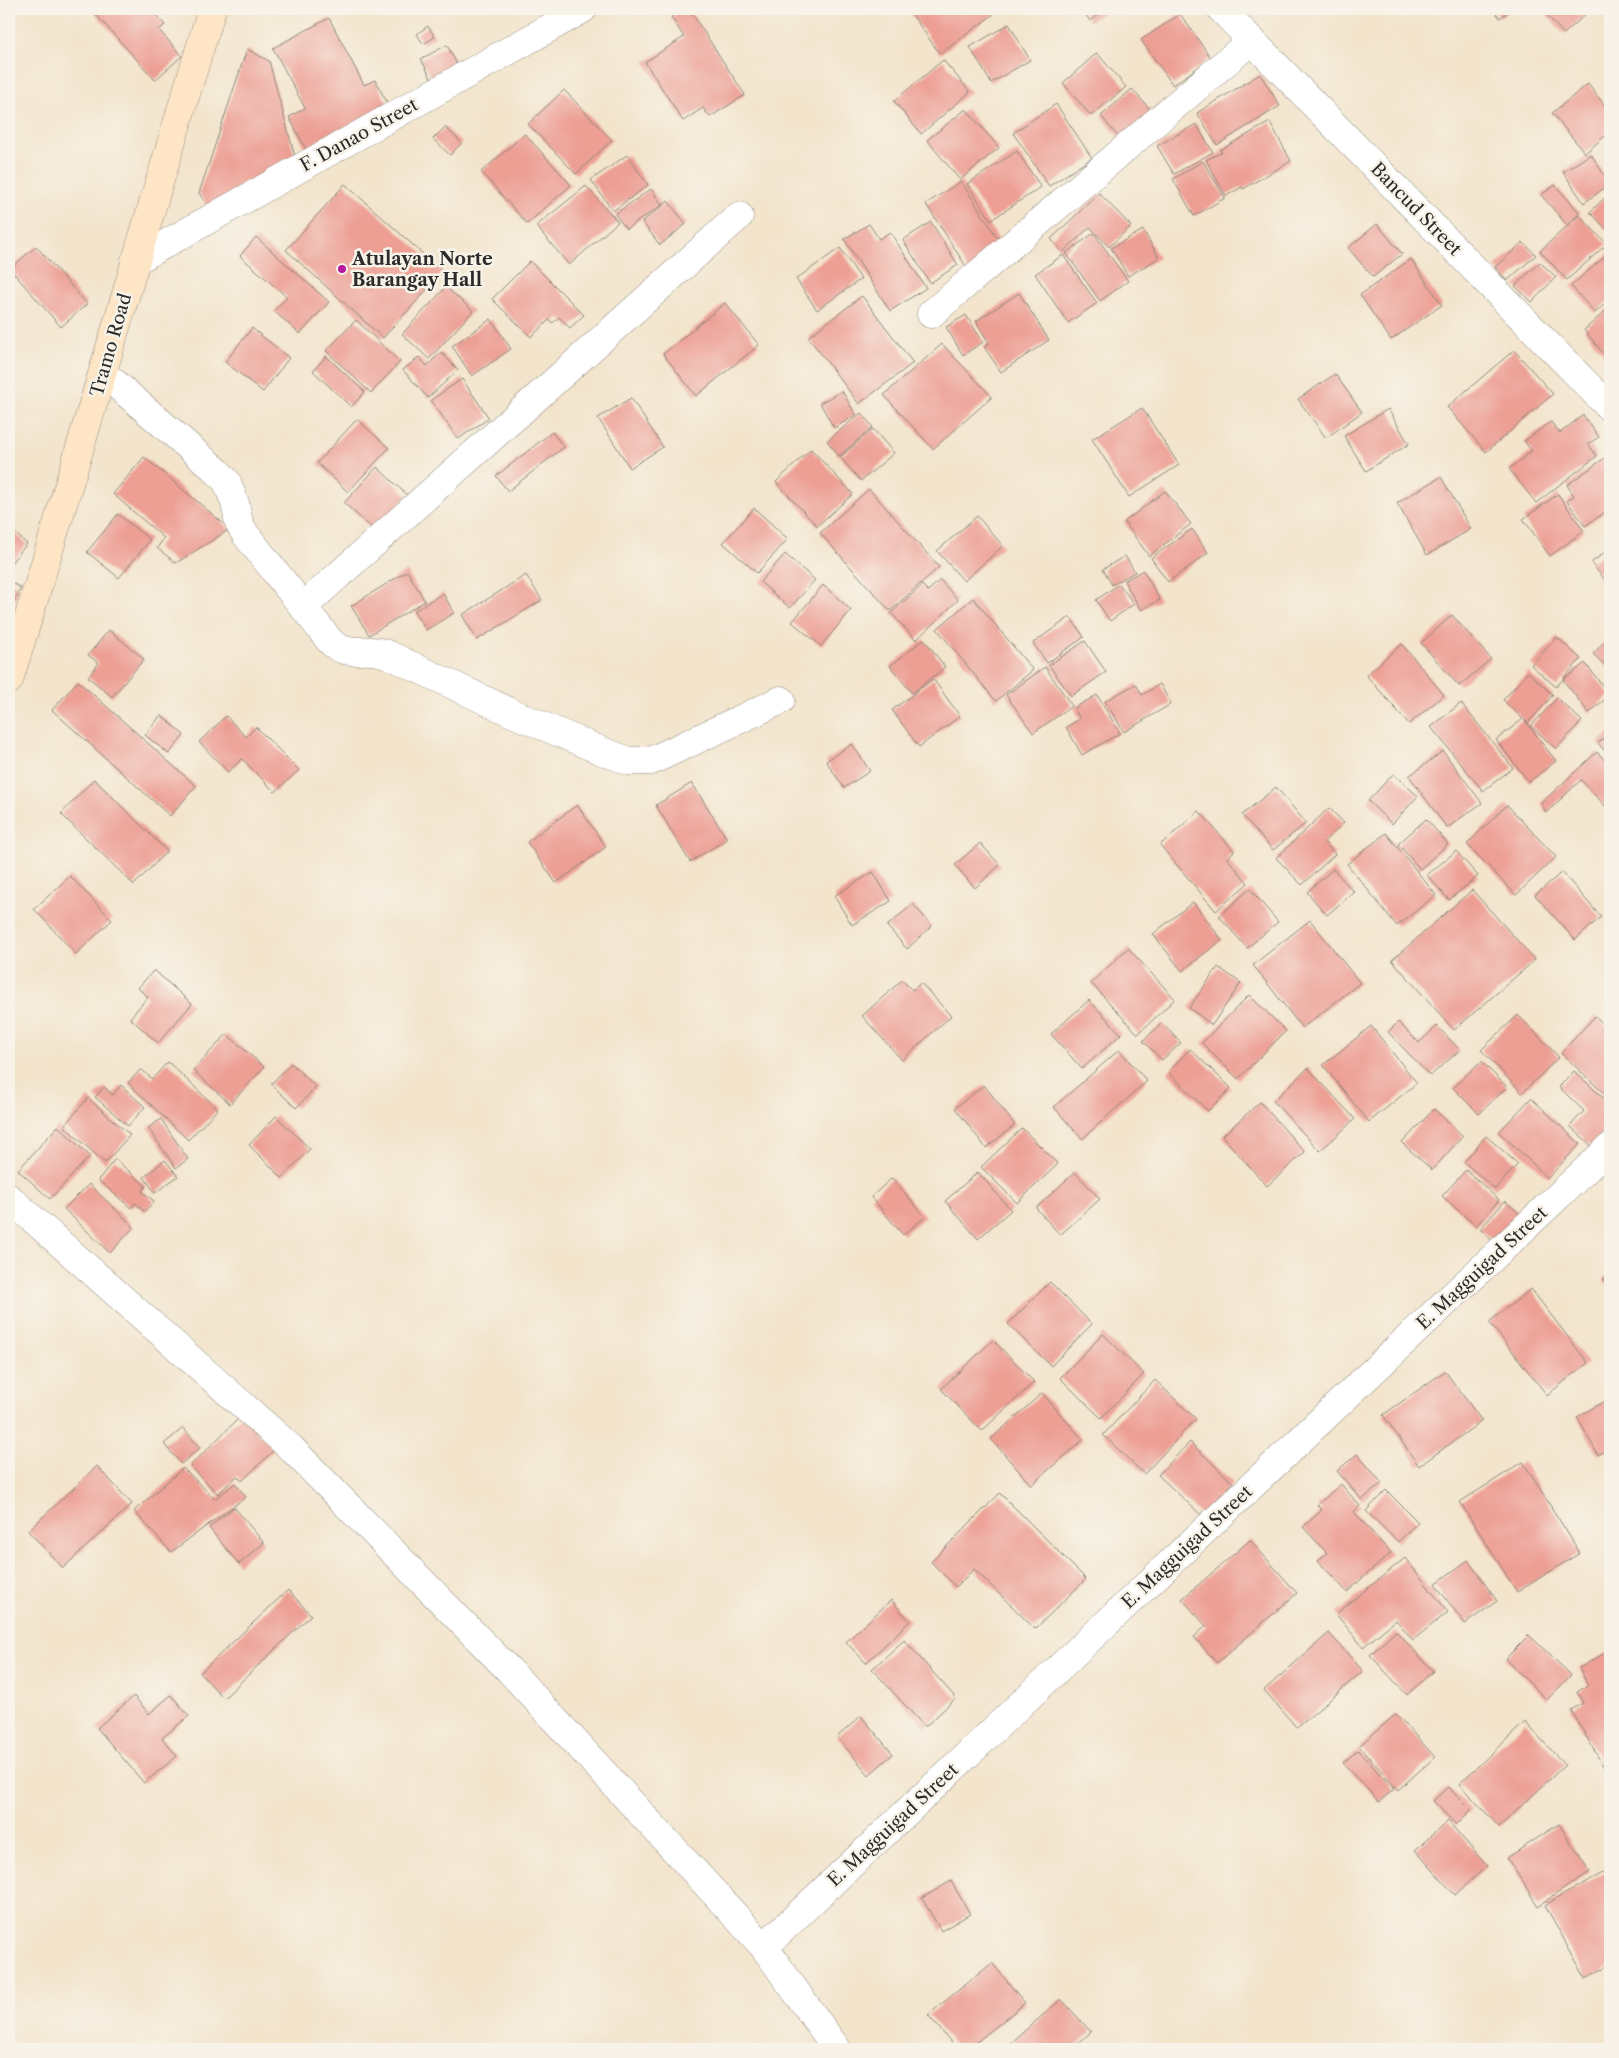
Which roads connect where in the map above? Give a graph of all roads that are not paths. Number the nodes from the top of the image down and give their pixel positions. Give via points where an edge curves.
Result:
1 (212, 9) edge
2 (583, 9) edge
3 (1221, 9) edge
4 (1252, 40) junction
5 (739, 216) dead end
6 (134, 261) junction
7 (931, 314) dead end
8 (103, 373) junction
9 (1610, 408) edge
10 (303, 607) junction
11 (9, 680) edge
12 (781, 700) dead end
13 (1610, 1146) edge
14 (9, 1198) edge
15 (764, 1947) junction
16 (837, 2049) edge

1 - 6 main road, Tramo Road
2 - 6 street, F. Danao Street
3 - 4 street, Bancud Street
4 - 7 street
4 - 9 street, Bancud Street
5 - 10 street
6 - 8 main road, Tramo Road
8 - 10 street via 191,446 227,482 239,523 246,535
8 - 11 main road, Tramo Road
10 - 12 street via 341,650 387,654 510,712 629,761 651,760
13 - 15 street, E. Magguigad Street
14 - 15 street via 292,1448 509,1670
15 - 16 street

